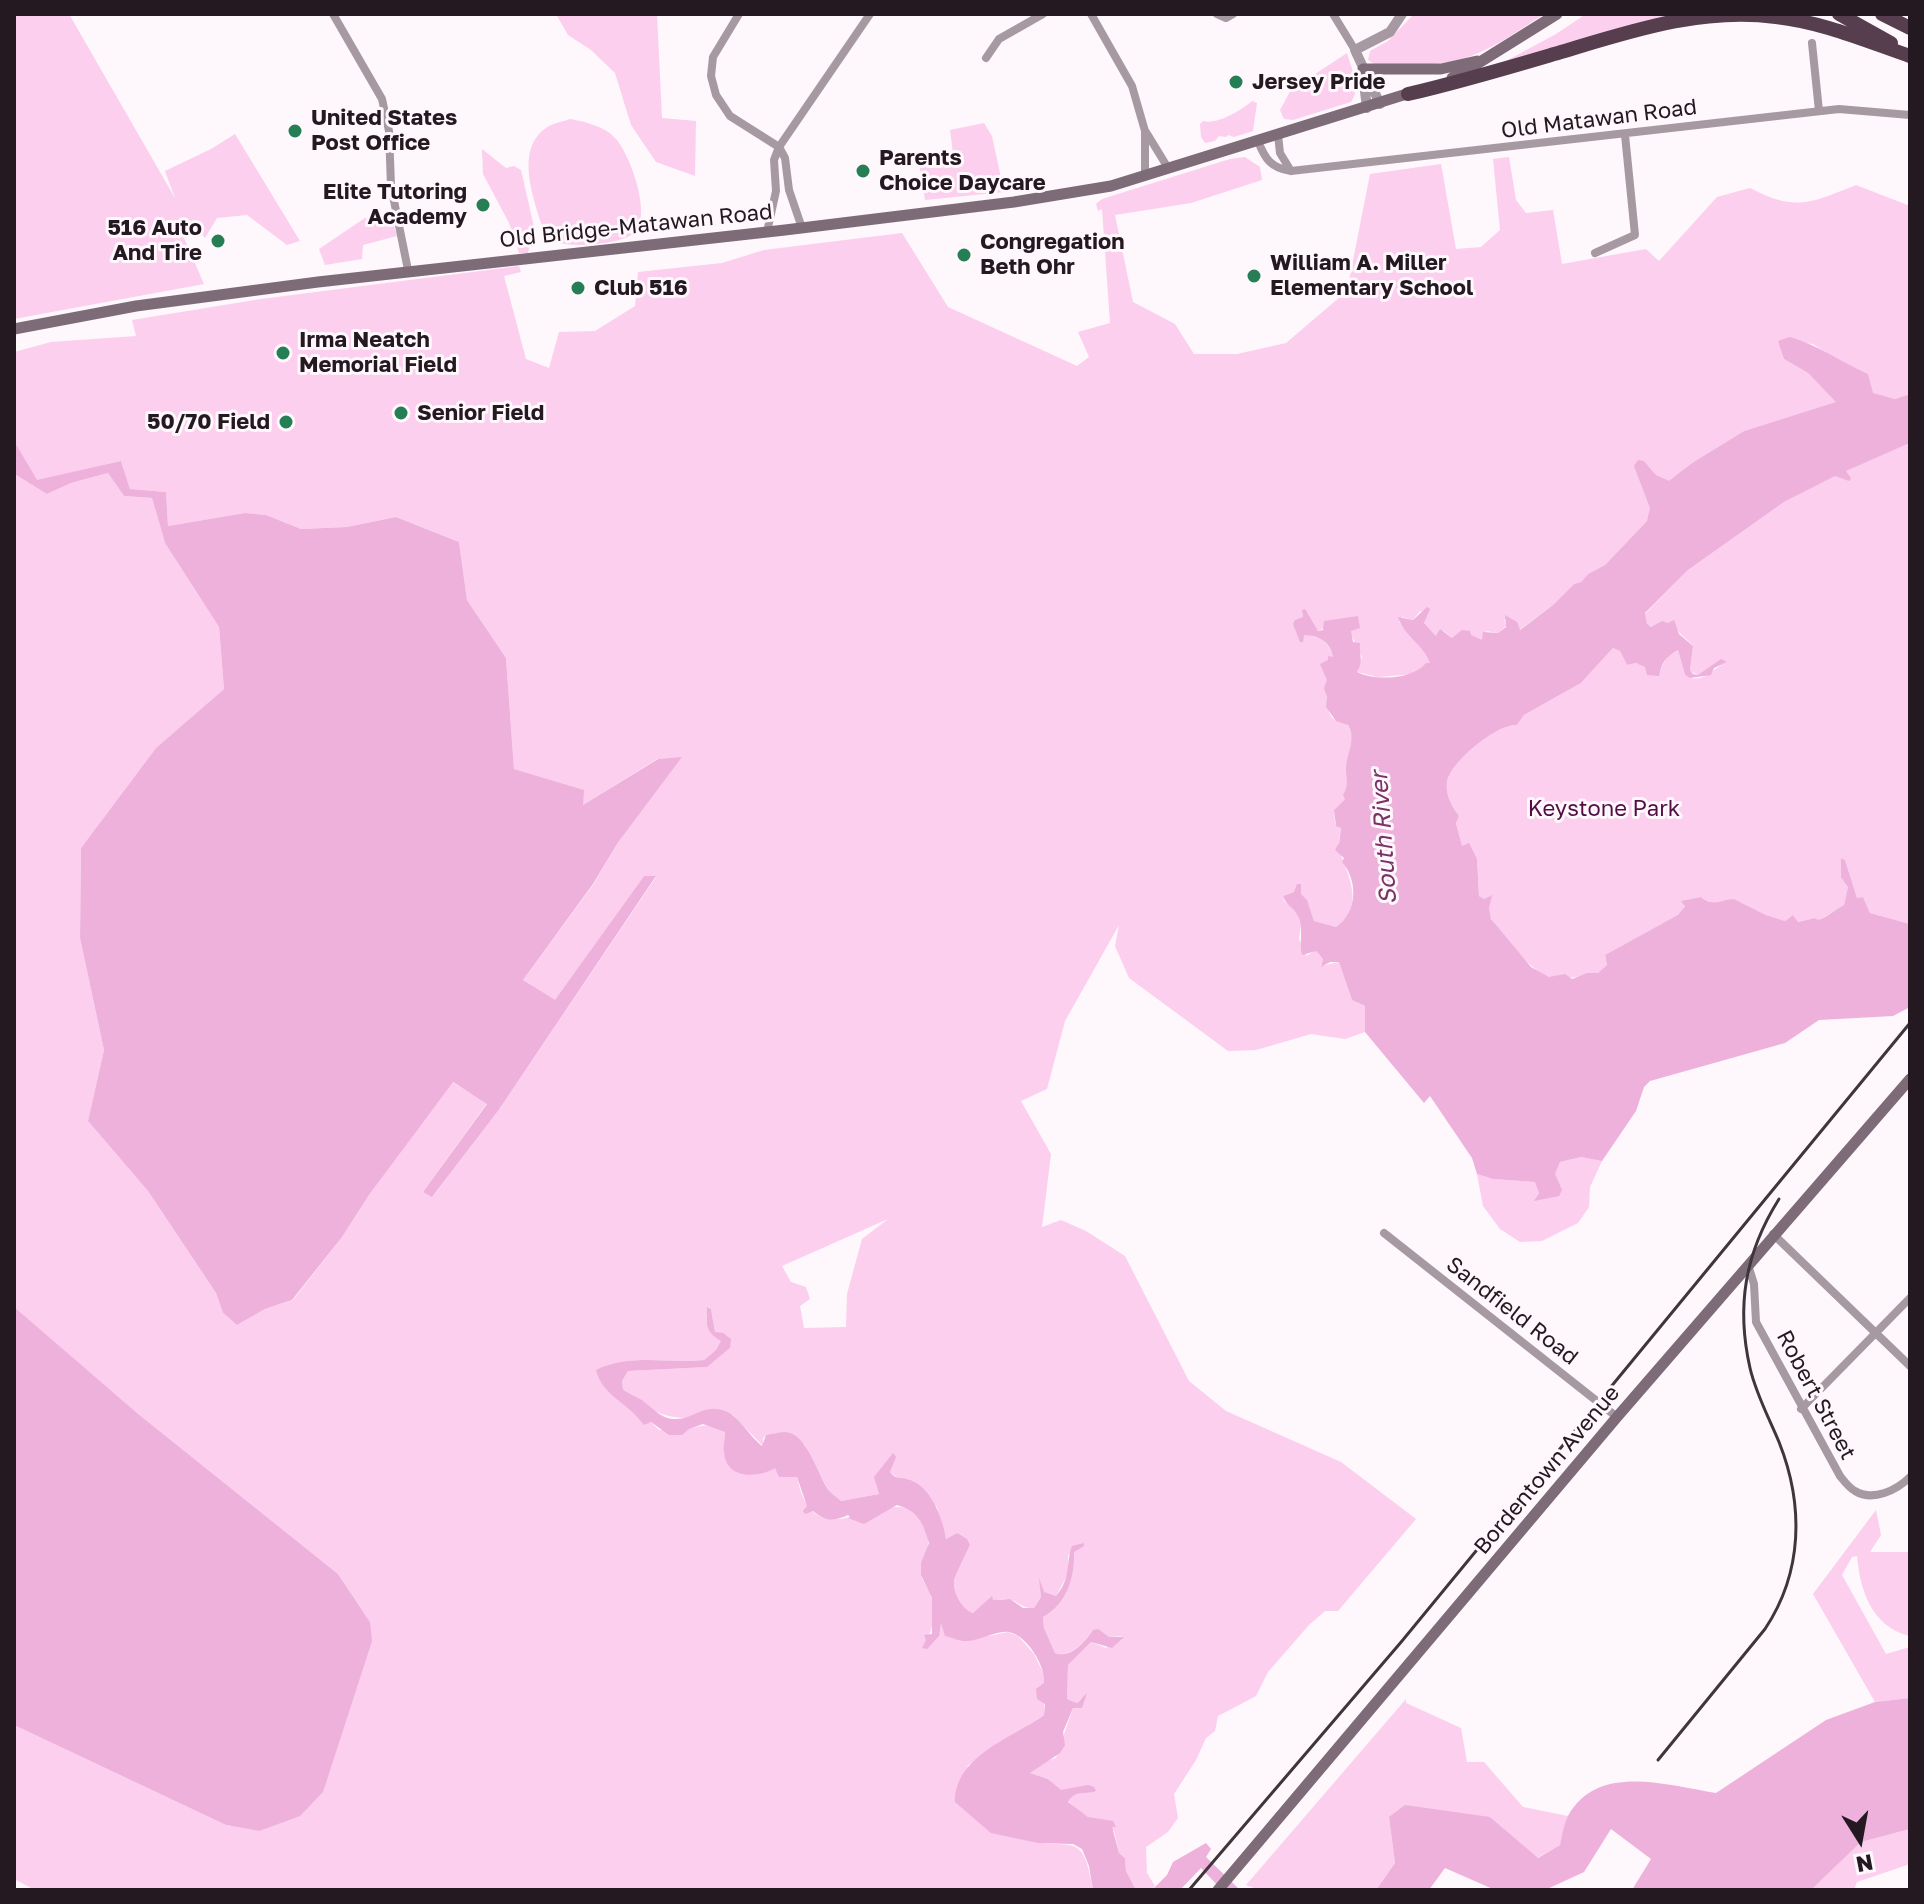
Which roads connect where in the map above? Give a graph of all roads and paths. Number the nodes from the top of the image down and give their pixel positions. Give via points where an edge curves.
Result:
1 (333, 14) edge
2 (739, 14) edge
3 (870, 14) edge
4 (1043, 14) edge
5 (1091, 14) edge
6 (1217, 14) edge
7 (1233, 14) edge
8 (1333, 14) edge
9 (1402, 14) edge
10 (1557, 14) edge
11 (1839, 14) edge
12 (1882, 14) edge
13 (1907, 14) edge
14 (1910, 21) edge
15 (1910, 28) edge
16 (1812, 43) dead end
17 (1355, 50) junction
18 (1910, 55) edge
19 (986, 58) dead end
20 (1481, 60) junction
21 (1363, 69) junction
22 (1408, 94) junction
23 (1380, 104) junction
24 (1367, 108) junction
25 (1819, 111) junction
26 (1910, 115) edge
27 (1145, 131) junction
28 (1278, 135) junction
29 (1625, 135) junction
30 (1258, 141) junction
31 (779, 147) junction
32 (1168, 168) junction
33 (1291, 171) junction
34 (1145, 176) junction
35 (789, 190) junction
36 (776, 191) junction
37 (802, 228) junction
38 (767, 232) junction
39 (1595, 253) dead end
40 (408, 270) junction
41 (14, 329) edge
42 (1910, 1079) edge
43 (1384, 1233) dead end
44 (1773, 1234) junction
45 (1748, 1265) junction
46 (1910, 1298) edge
47 (1876, 1333) junction
48 (1910, 1366) edge
49 (1801, 1409) junction
50 (1617, 1417) junction
51 (1910, 1477) edge
52 (1218, 1890) edge

1 - 40 street via 382,99 391,186
2 - 31 street via 713,57 716,95 730,116
3 - 31 street
4 - 19 street via 999,39
5 - 27 street via 1132,86
6 - 7 street
8 - 17 street
9 - 17 street via 1390,32
10 - 20 main road, Old Bridge-Matawan Road
11 - 18 highway
12 - 15 highway
13 - 14 highway
16 - 25 street
17 - 21 street
18 - 22 highway via 1799,21 1713,15 1625,33
20 - 21 main road via 1441,69
20 - 22 main road, Old Bridge-Matawan Road
21 - 23 street
21 - 24 street
22 - 23 main road, Old Bridge-Matawan Road
23 - 24 main road, Old Bridge-Matawan Road
24 - 28 main road, Old Bridge-Matawan Road
25 - 26 street, Old Matawan Road
25 - 29 street, Old Matawan Road
27 - 32 street
27 - 34 street
28 - 30 main road, Old Bridge-Matawan Road
28 - 33 street via 1280,153
29 - 33 street, Old Matawan Road
29 - 39 street via 1635,235
30 - 32 main road, Old Bridge-Matawan Road
30 - 33 street via 1269,163
31 - 35 street
31 - 36 street via 774,160
32 - 34 main road, Old Bridge-Matawan Road
34 - 37 main road, Old Bridge-Matawan Road via 1014,202
35 - 36 street
35 - 37 street
36 - 38 street
37 - 38 main road, Old Bridge-Matawan Road
38 - 40 main road, Old Bridge-Matawan Road
40 - 41 main road, Old Bridge-Matawan Road via 136,306
42 - 44 main road, Bordentown Avenue
43 - 50 street, Sandfield Road
44 - 45 main road, Bordentown Avenue
44 - 47 street
45 - 49 street, Robert Street via 1756,1322
45 - 50 main road, Bordentown Avenue
46 - 47 street
47 - 48 street
47 - 49 street
49 - 51 street, Robert Street via 1840,1476 1854,1490 1887,1493
50 - 52 main road, Bordentown Avenue

